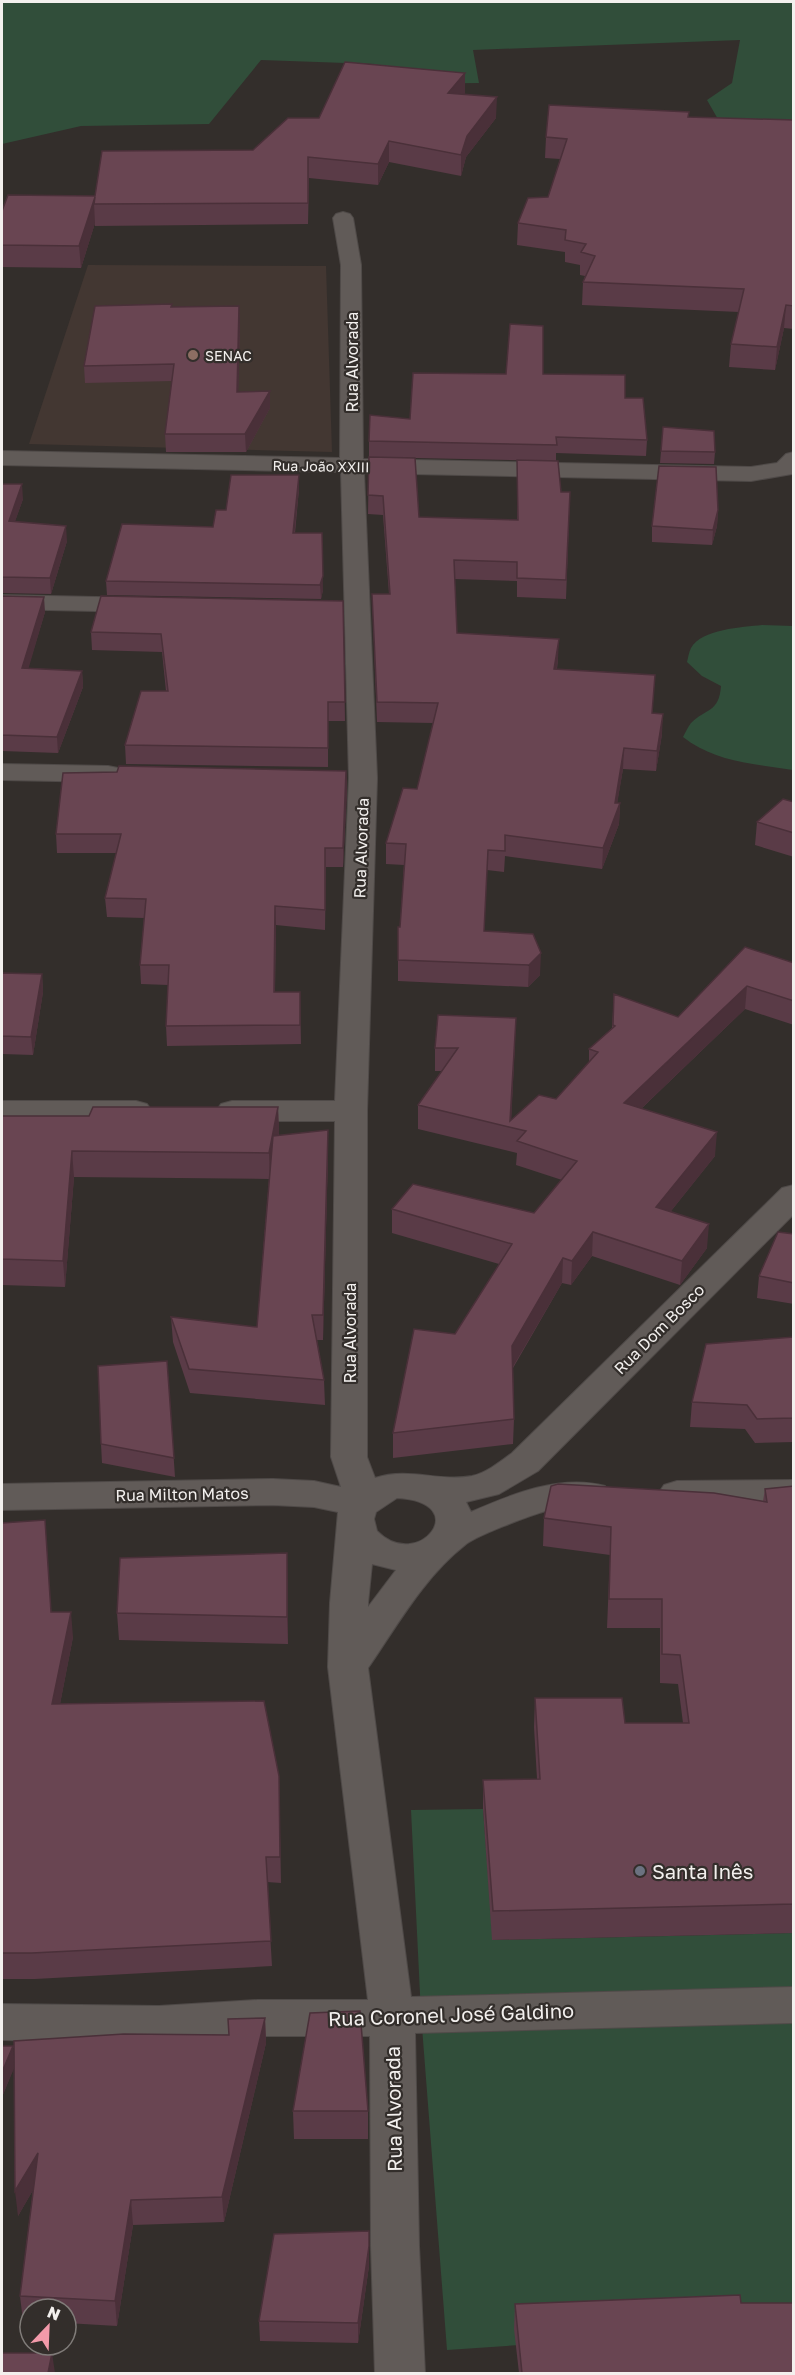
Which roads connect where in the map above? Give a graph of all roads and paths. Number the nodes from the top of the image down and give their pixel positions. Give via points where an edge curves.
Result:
1 (345, 228) dead end
2 (2, 458) edge
3 (789, 464) edge
4 (352, 466) junction
5 (2, 602) edge
6 (167, 606) edge
7 (2, 772) edge
8 (130, 774) edge
9 (2, 1111) edge
10 (164, 1111) edge
11 (199, 1111) edge
12 (351, 1111) junction
13 (794, 1195) edge
14 (539, 1481) junction
15 (794, 1493) edge
16 (2, 1497) edge
17 (379, 1501) junction
18 (443, 1543) junction
19 (348, 1667) junction
20 (794, 2005) edge
21 (392, 2018) junction
22 (2, 2022) edge
23 (400, 2373) edge

1 - 4 street, Rua Alvorada via 351,265
2 - 4 street, Rua João XXIII
3 - 4 street, Rua João XXIII via 751,474
4 - 12 street, Rua Alvorada via 345,610 352,778
5 - 6 street
7 - 8 street
9 - 10 street
11 - 12 street
12 - 17 street, Rua Alvorada via 349,1456
13 - 14 street, Rua Dom Bosco
14 - 15 street via 633,1495
14 - 17 street, Rua Dom Bosco via 506,1476 482,1488
14 - 18 street via 507,1511
16 - 17 street, Rua Milton Matos via 273,1492
17 - 18 street via 438,1494 451,1506 456,1521
17 - 18 street, Rua Alvorada via 366,1545 396,1557 416,1556
17 - 19 street, Rua Alvorada via 349,1603
18 - 19 street via 399,1592
19 - 21 street, Rua Alvorada
20 - 21 street, Rua Coronel José Galdino via 421,2014
21 - 22 street, Rua Coronel José Galdino via 258,2018 159,2024
21 - 23 street, Rua Alvorada

